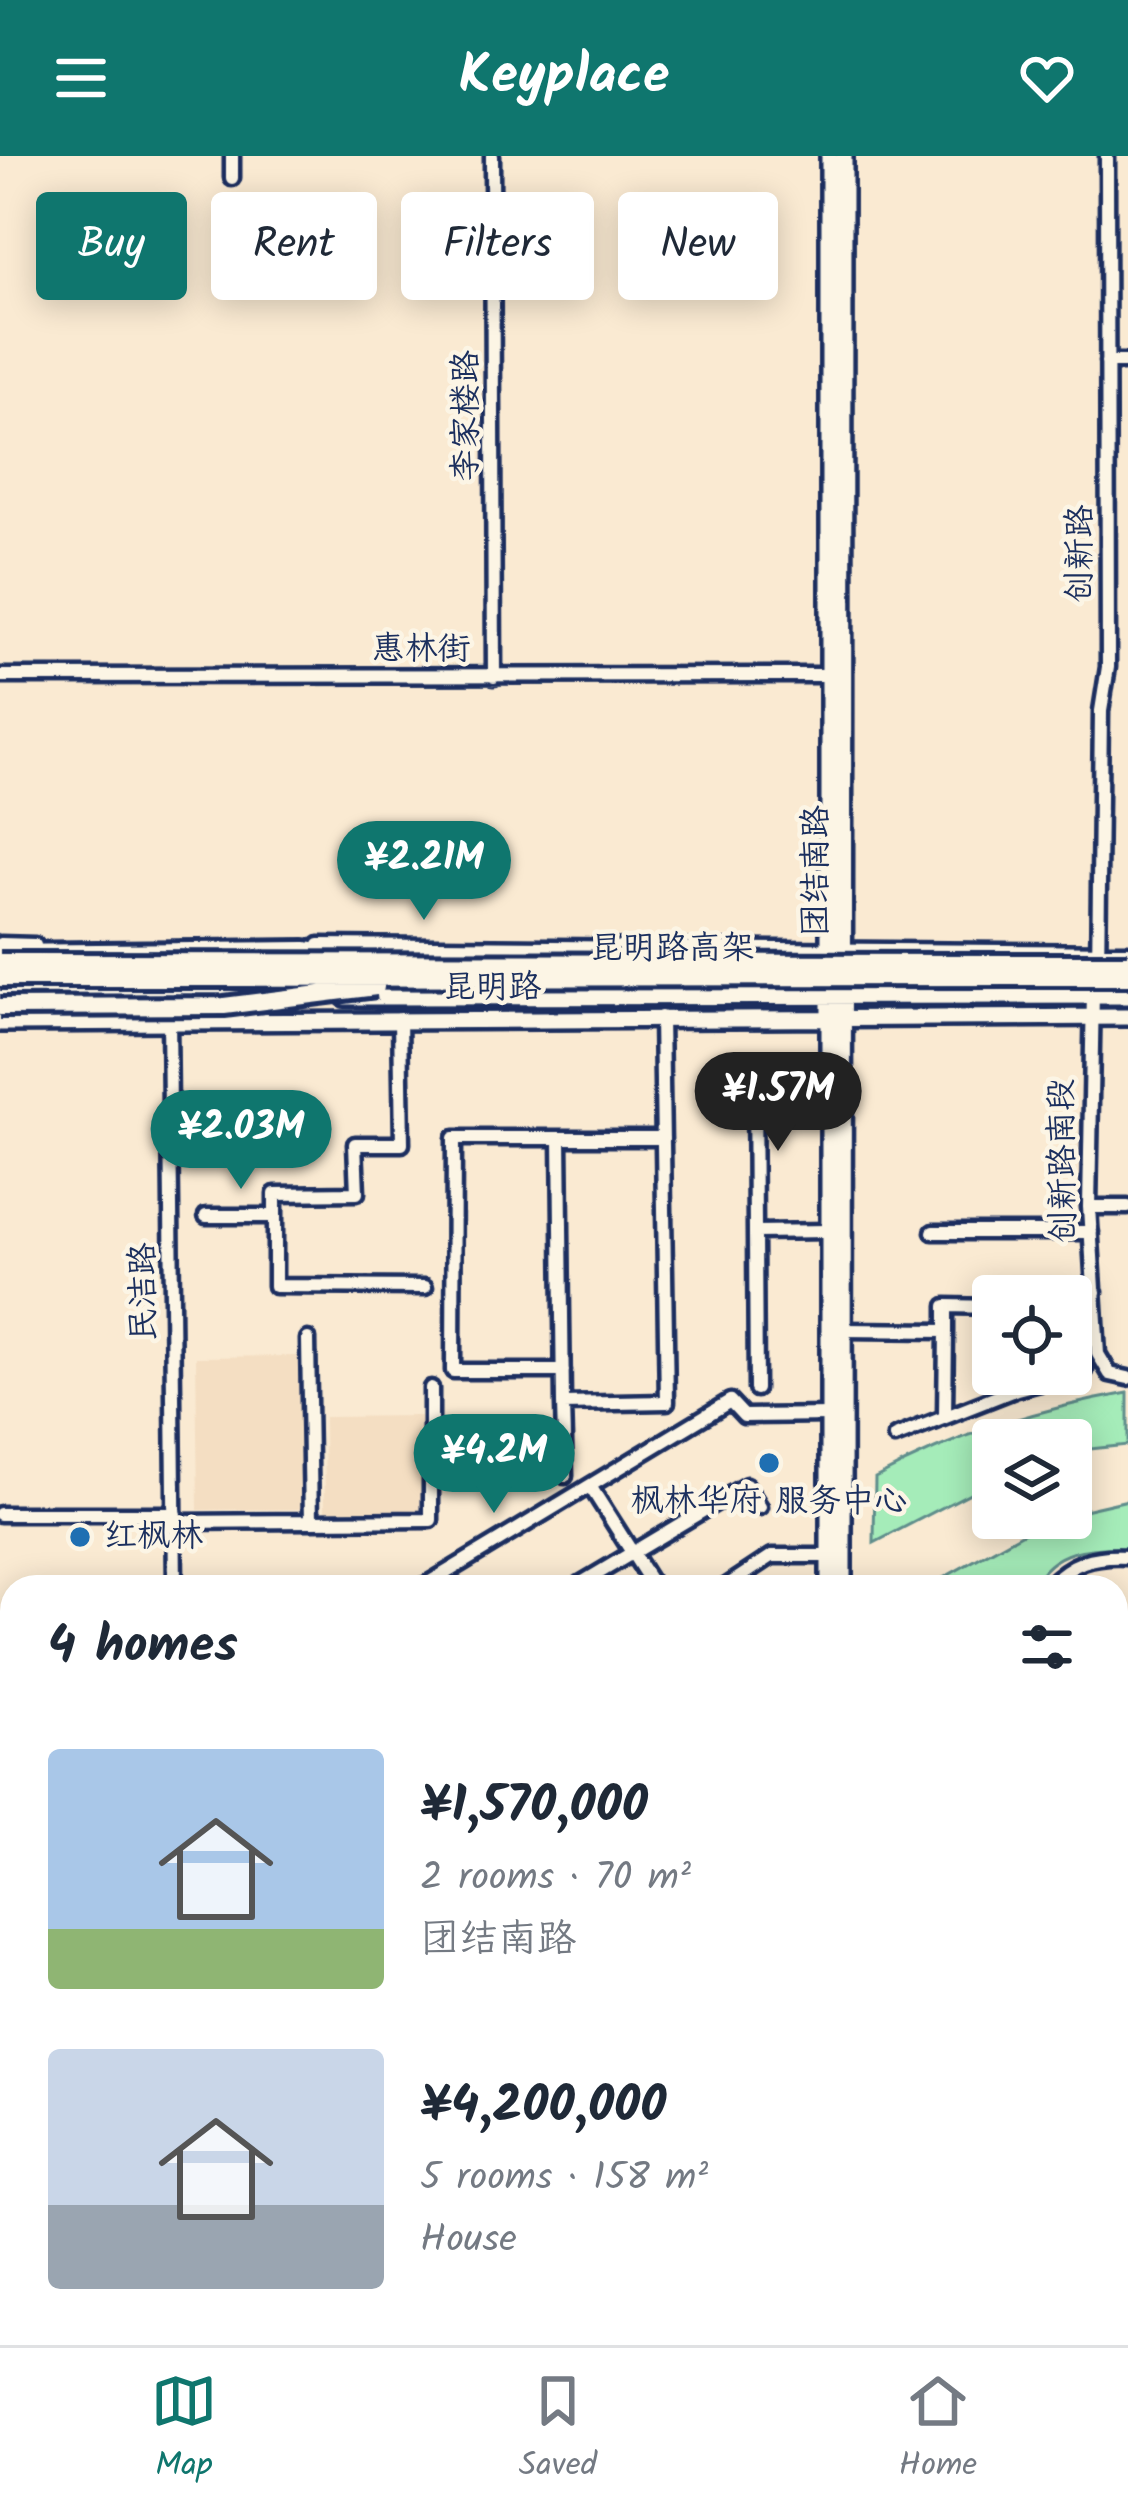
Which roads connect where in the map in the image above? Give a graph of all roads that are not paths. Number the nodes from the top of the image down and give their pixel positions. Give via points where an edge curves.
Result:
1 (232, 156) edge
2 (492, 156) edge
3 (829, 156) edge
4 (844, 156) edge
5 (1107, 156) edge
6 (232, 178) dead end
7 (1106, 362) junction
8 (1128, 362) edge
9 (836, 675) junction
10 (0, 676) edge
11 (494, 677) junction
12 (0, 948) edge
13 (826, 950) junction
14 (848, 950) junction
15 (1102, 952) junction
16 (1128, 952) edge
17 (0, 962) edge
18 (388, 962) junction
19 (1126, 974) edge
20 (0, 978) edge
21 (427, 979) junction
22 (0, 996) edge
23 (1092, 996) junction
24 (169, 997) junction
25 (1128, 997) edge
26 (826, 998) junction
27 (847, 998) junction
28 (0, 1007) edge
29 (661, 1017) junction
30 (1091, 1017) junction
31 (1128, 1017) edge
32 (828, 1018) junction
33 (847, 1018) junction
34 (400, 1019) junction
35 (0, 1023) edge
36 (169, 1024) junction
37 (754, 1076) dead end
38 (560, 1138) junction
39 (663, 1138) junction
40 (1089, 1207) junction
41 (1128, 1208) edge
42 (206, 1216) dead end
43 (275, 1216) junction
44 (829, 1231) junction
45 (755, 1232) junction
46 (933, 1232) dead end
47 (1091, 1232) junction
48 (425, 1287) dead end
49 (1092, 1292) edge
50 (1095, 1292) junction
51 (972, 1307) edge
52 (843, 1330) junction
53 (946, 1331) junction
54 (308, 1339) dead end
55 (563, 1371) junction
56 (1128, 1378) edge
57 (430, 1388) dead end
58 (756, 1389) dead end
59 (1000, 1395) edge
60 (563, 1404) junction
61 (830, 1415) junction
62 (945, 1415) junction
63 (896, 1437) dead end
64 (565, 1476) dead end
65 (590, 1486) junction
66 (760, 1507) dead end
67 (0, 1514) edge
68 (174, 1518) junction
69 (311, 1521) junction
70 (633, 1553) junction
71 (829, 1556) junction
72 (1128, 1557) edge
73 (175, 1575) edge
74 (442, 1575) edge
75 (595, 1575) edge
76 (647, 1575) edge
77 (743, 1575) edge
78 (830, 1575) edge
79 (843, 1575) edge
80 (1058, 1575) edge

1 - 6 street
2 - 11 street, 李家楼路
3 - 9 main road, 团结南路
4 - 9 main road, 团结南路
5 - 7 street, 创新路
7 - 8 street
7 - 15 street, 创新路
9 - 11 street, 惠林街
9 - 13 main road, 团结南路
9 - 14 main road, 团结南路
10 - 11 street, 惠林街
12 - 13 street, 昆明路
12 - 18 highway, bridge via 304,950
13 - 14 street, 昆明路
13 - 26 main road, 团结南路
14 - 15 street, 昆明路
14 - 27 main road, 团结南路
15 - 16 street, 昆明路
15 - 23 street, 创新路
17 - 18 highway, 昆明路高架, bridge
18 - 19 highway, 昆明路高架, bridge
19 - 21 highway, 昆明路高架, bridge
20 - 21 highway, 昆明路高架, bridge
21 - 28 highway, bridge via 237,1006
22 - 24 main road, 昆明路
23 - 25 main road, 昆明路
23 - 27 main road, 昆明路
23 - 30 street, 创新路南段
24 - 26 main road, 昆明路
24 - 36 street, 民洁路
26 - 27 main road, 昆明路
26 - 32 main road, 团结南路
27 - 33 main road, 团结南路
29 - 32 main road, 昆明路
29 - 34 main road, 昆明路
29 - 39 street
30 - 31 main road, 昆明路
30 - 33 main road, 昆明路
30 - 40 street, 创新路南段
32 - 33 main road, 昆明路
32 - 44 main road, 团结南路
33 - 52 main road, 团结南路
34 - 36 main road, 昆明路
34 - 43 street via 402,1144 355,1144 356,1193 274,1194
35 - 36 main road, 昆明路
36 - 68 street, 民洁路
37 - 45 street
38 - 39 street
38 - 55 street
38 - 55 street via 454,1138 453,1371
39 - 60 street via 667,1402
40 - 41 street
40 - 47 street, 创新路南段
42 - 43 street
43 - 48 street via 275,1286
44 - 45 street
44 - 61 main road, 团结南路
45 - 58 street
46 - 47 street
47 - 50 street, 创新路南段
49 - 50 street
50 - 56 street, 创新路南段 via 1098,1354 1110,1374
51 - 53 street via 946,1306
52 - 53 street
52 - 79 main road, 团结南路
53 - 62 street
54 - 69 street
55 - 60 street
57 - 69 street via 431,1520
59 - 62 street
60 - 64 street
61 - 65 street via 744,1416 730,1400
61 - 71 main road, 团结南路
62 - 63 street
65 - 70 street
65 - 74 street
66 - 70 street via 746,1485
67 - 68 street
68 - 69 street
68 - 73 street, 民洁路
70 - 75 street
70 - 76 street
71 - 77 street via 772,1556
71 - 78 main road, 团结南路
72 - 80 street via 1100,1556

